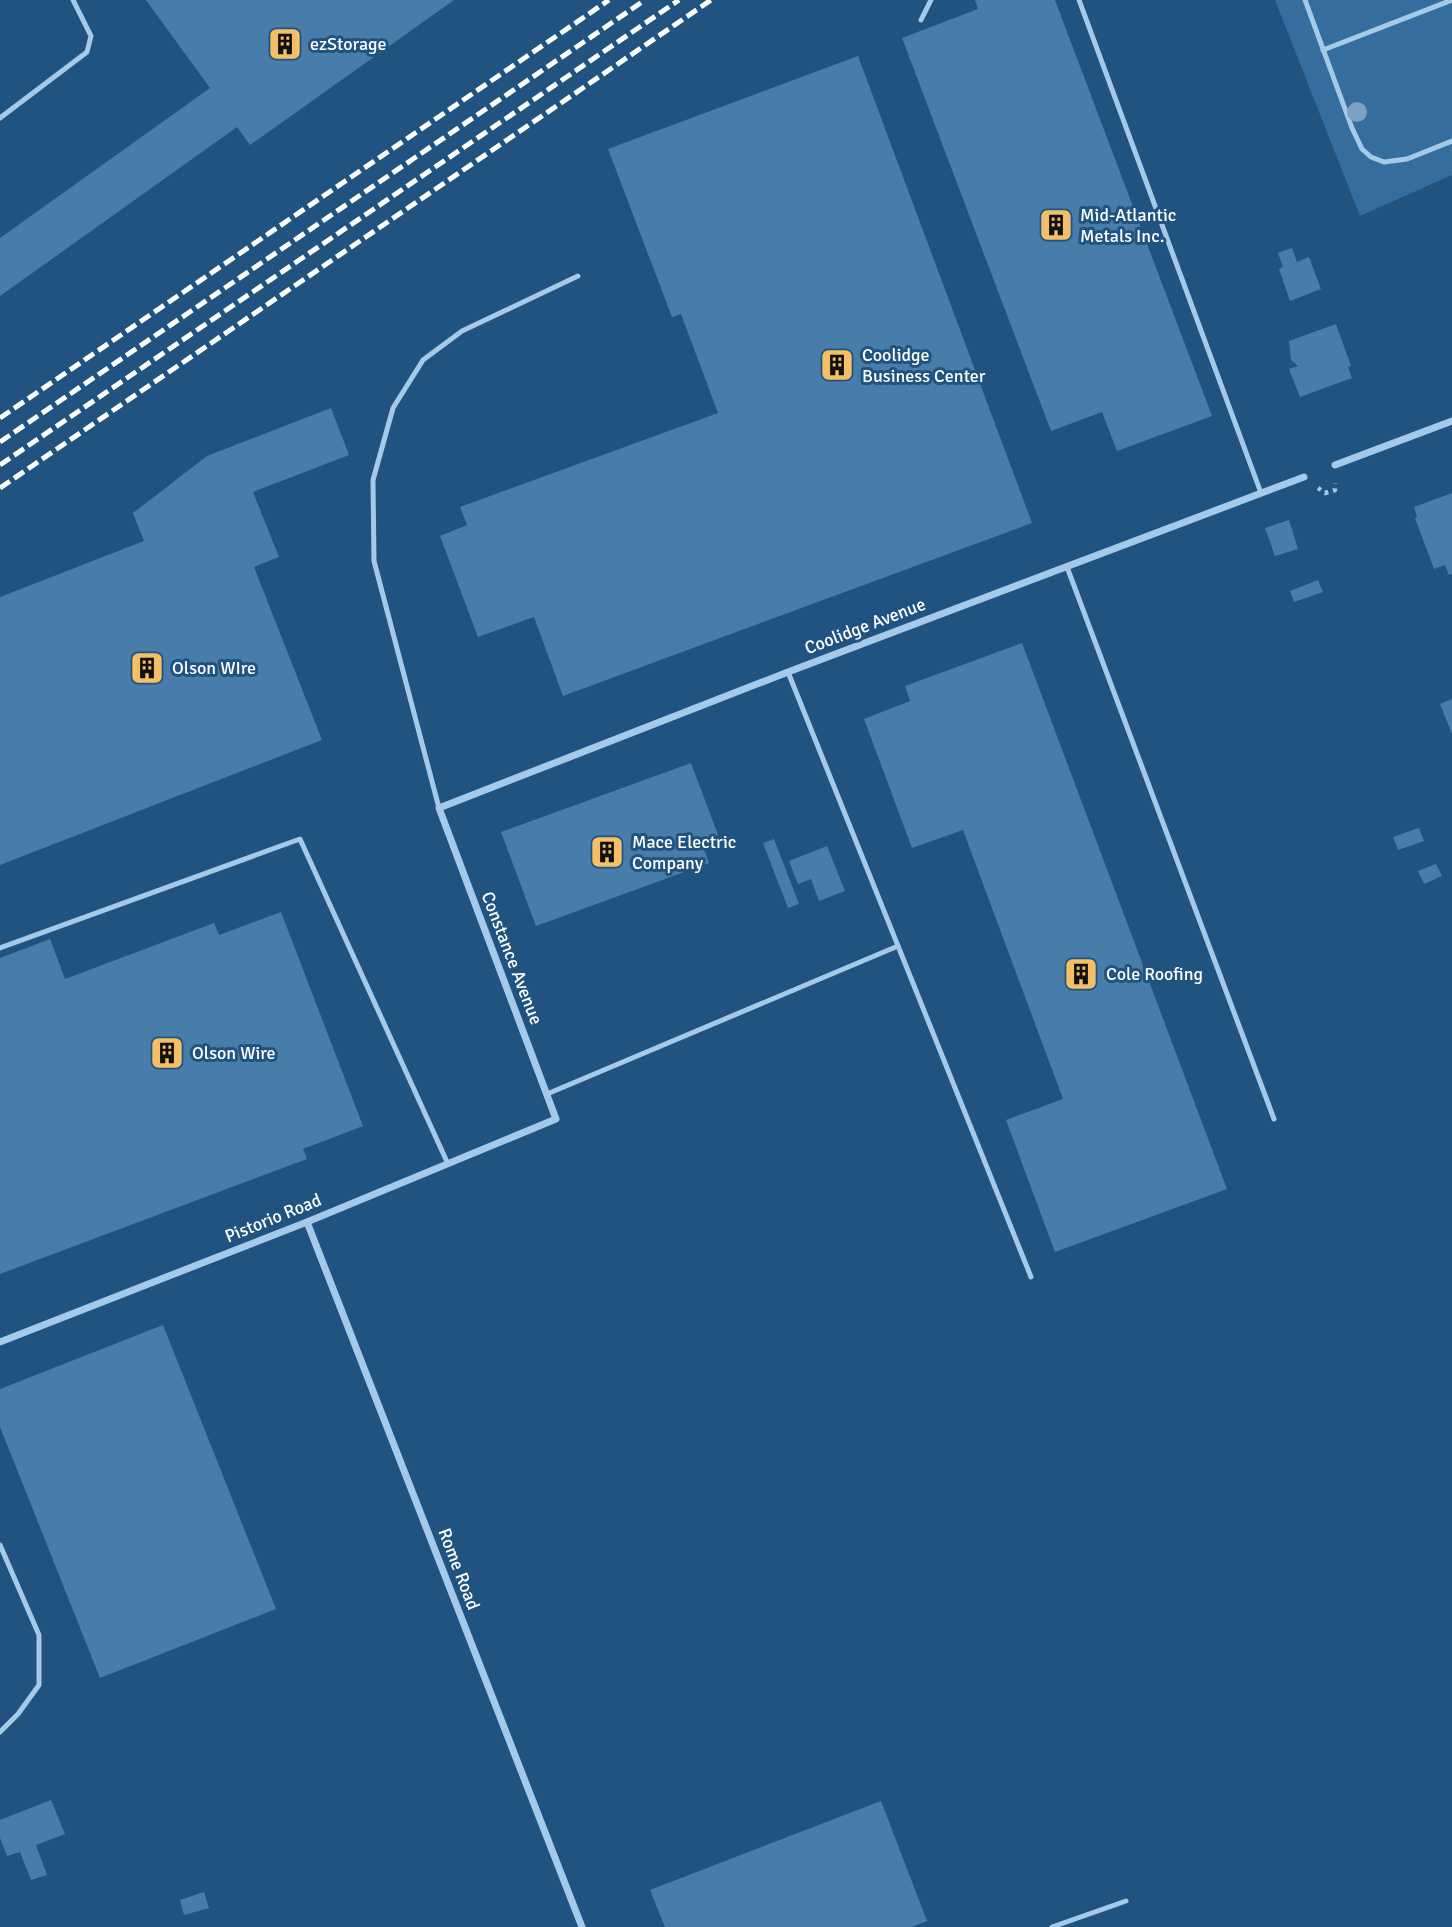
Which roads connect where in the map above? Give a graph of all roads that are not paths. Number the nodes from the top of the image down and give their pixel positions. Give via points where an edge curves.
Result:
1 (74, 0) edge
2 (931, 0) edge
3 (1079, 0) edge
4 (1305, 0) edge
5 (1452, 1) edge
6 (921, 20) dead end
7 (1323, 50) junction
8 (0, 118) edge
9 (1452, 141) edge
10 (578, 276) dead end
11 (1452, 421) edge
12 (1335, 465) dead end
13 (1304, 477) dead end
14 (1261, 493) junction
15 (1067, 567) junction
16 (788, 672) junction
17 (439, 808) junction
18 (898, 946) junction
19 (0, 948) edge
20 (547, 1094) junction
21 (556, 1119) joint
22 (1274, 1119) dead end
23 (448, 1164) junction
24 (307, 1222) junction
25 (1031, 1277) dead end
26 (0, 1342) edge
27 (0, 1545) edge
28 (0, 1732) edge
29 (1126, 1901) dead end
30 (582, 1927) edge
31 (1052, 1927) edge

1 - 8 lane via 91,36 87,52
2 - 6 lane
3 - 14 lane
4 - 7 lane
5 - 7 lane
7 - 9 lane via 1352,128 1371,157 1384,162 1407,159
10 - 17 lane via 462,331 423,360 393,408 373,480 374,561
11 - 12 street
13 - 14 street, Coolidge Avenue
14 - 15 street, Coolidge Avenue
15 - 16 street, Coolidge Avenue
15 - 22 lane
16 - 17 street, Coolidge Avenue
16 - 18 lane
17 - 20 street, Constance Avenue
18 - 20 lane
18 - 25 lane
19 - 23 lane via 300,839
20 - 21 street, Constance Avenue
21 - 23 street, Pistorio Road
23 - 24 street, Pistorio Road
24 - 26 street, Pistorio Road
24 - 30 street, Rome Road
27 - 28 lane via 39,1635 39,1685
29 - 31 lane

